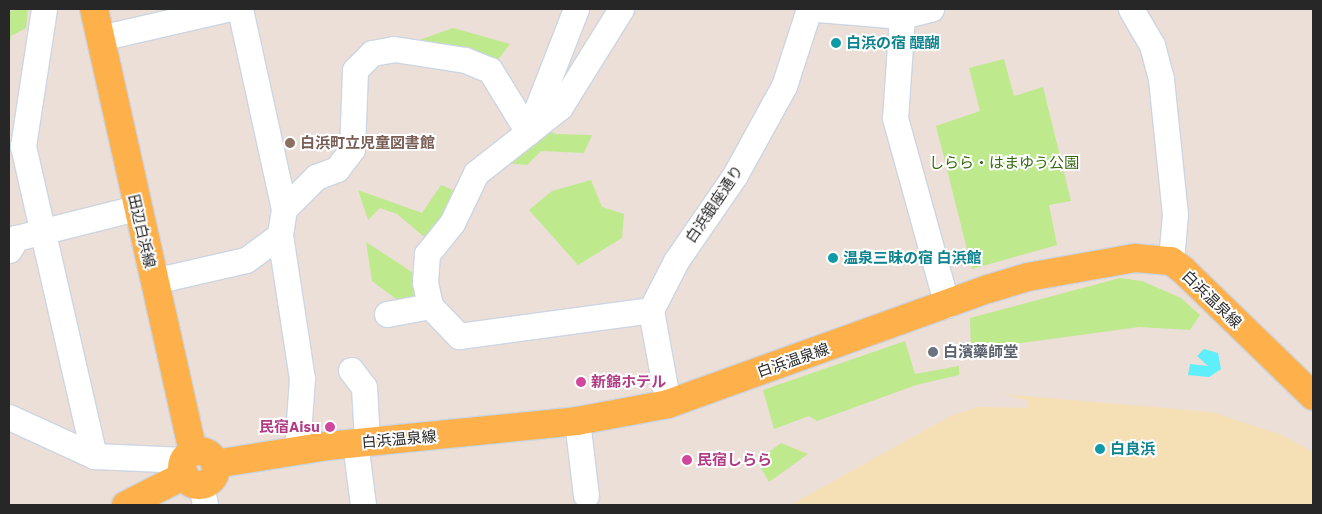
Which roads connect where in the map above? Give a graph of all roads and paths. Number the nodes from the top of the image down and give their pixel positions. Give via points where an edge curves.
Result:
1 (44, 9) edge
2 (94, 9) edge
3 (227, 9) edge
4 (240, 9) edge
5 (576, 9) edge
6 (621, 9) edge
7 (809, 9) edge
8 (818, 9) edge
9 (931, 9) edge
10 (1130, 9) edge
11 (902, 16) junction
12 (100, 38) junction
13 (528, 132) junction
14 (136, 208) junction
15 (284, 209) junction
16 (43, 232) junction
17 (280, 235) junction
18 (9, 250) edge
19 (1171, 261) junction
20 (154, 281) junction
21 (947, 305) junction
22 (430, 306) junction
23 (651, 310) junction
24 (388, 314) dead end
25 (351, 370) dead end
26 (1313, 396) edge
27 (668, 404) junction
28 (9, 417) edge
29 (577, 421) junction
30 (361, 442) junction
31 (298, 449) junction
32 (94, 456) junction
33 (197, 473) edge
34 (586, 495) dead end
35 (126, 505) edge
36 (363, 505) edge

1 - 16 street via 23,146
2 - 12 main road, 田辺白浜線
3 - 12 street
4 - 15 street
5 - 13 street
6 - 13 street via 570,94
7 - 23 street, 白浜銀座通り via 784,86 735,175 676,261
8 - 11 street
9 - 11 street
10 - 19 street via 1152,45 1161,79 1175,214
11 - 21 street via 895,118
12 - 14 main road, 田辺白浜線
13 - 15 street via 490,70 465,60 394,49 372,53 355,70 352,149 337,169 316,177
13 - 22 street via 476,173 452,223 427,254 425,282
14 - 16 street
14 - 20 main road, 田辺白浜線
15 - 17 street
16 - 18 street via 16,238
16 - 32 street
17 - 20 street via 246,260
17 - 31 street via 300,345
19 - 21 main road, 白浜温泉線 via 1135,258 1073,267 1028,277
19 - 26 main road, 白浜温泉線
20 - 33 main road, 田辺白浜線
21 - 27 main road, 白浜温泉線
22 - 23 street via 459,336
22 - 24 street
23 - 27 street
25 - 30 street via 364,387
27 - 29 main road, 白浜温泉線
28 - 32 street
29 - 30 main road, 白浜温泉線
29 - 34 street
30 - 31 main road, 白浜温泉線
30 - 36 street
31 - 33 main road, 白浜温泉線
32 - 33 street
33 - 35 main road, 白浜温泉線

